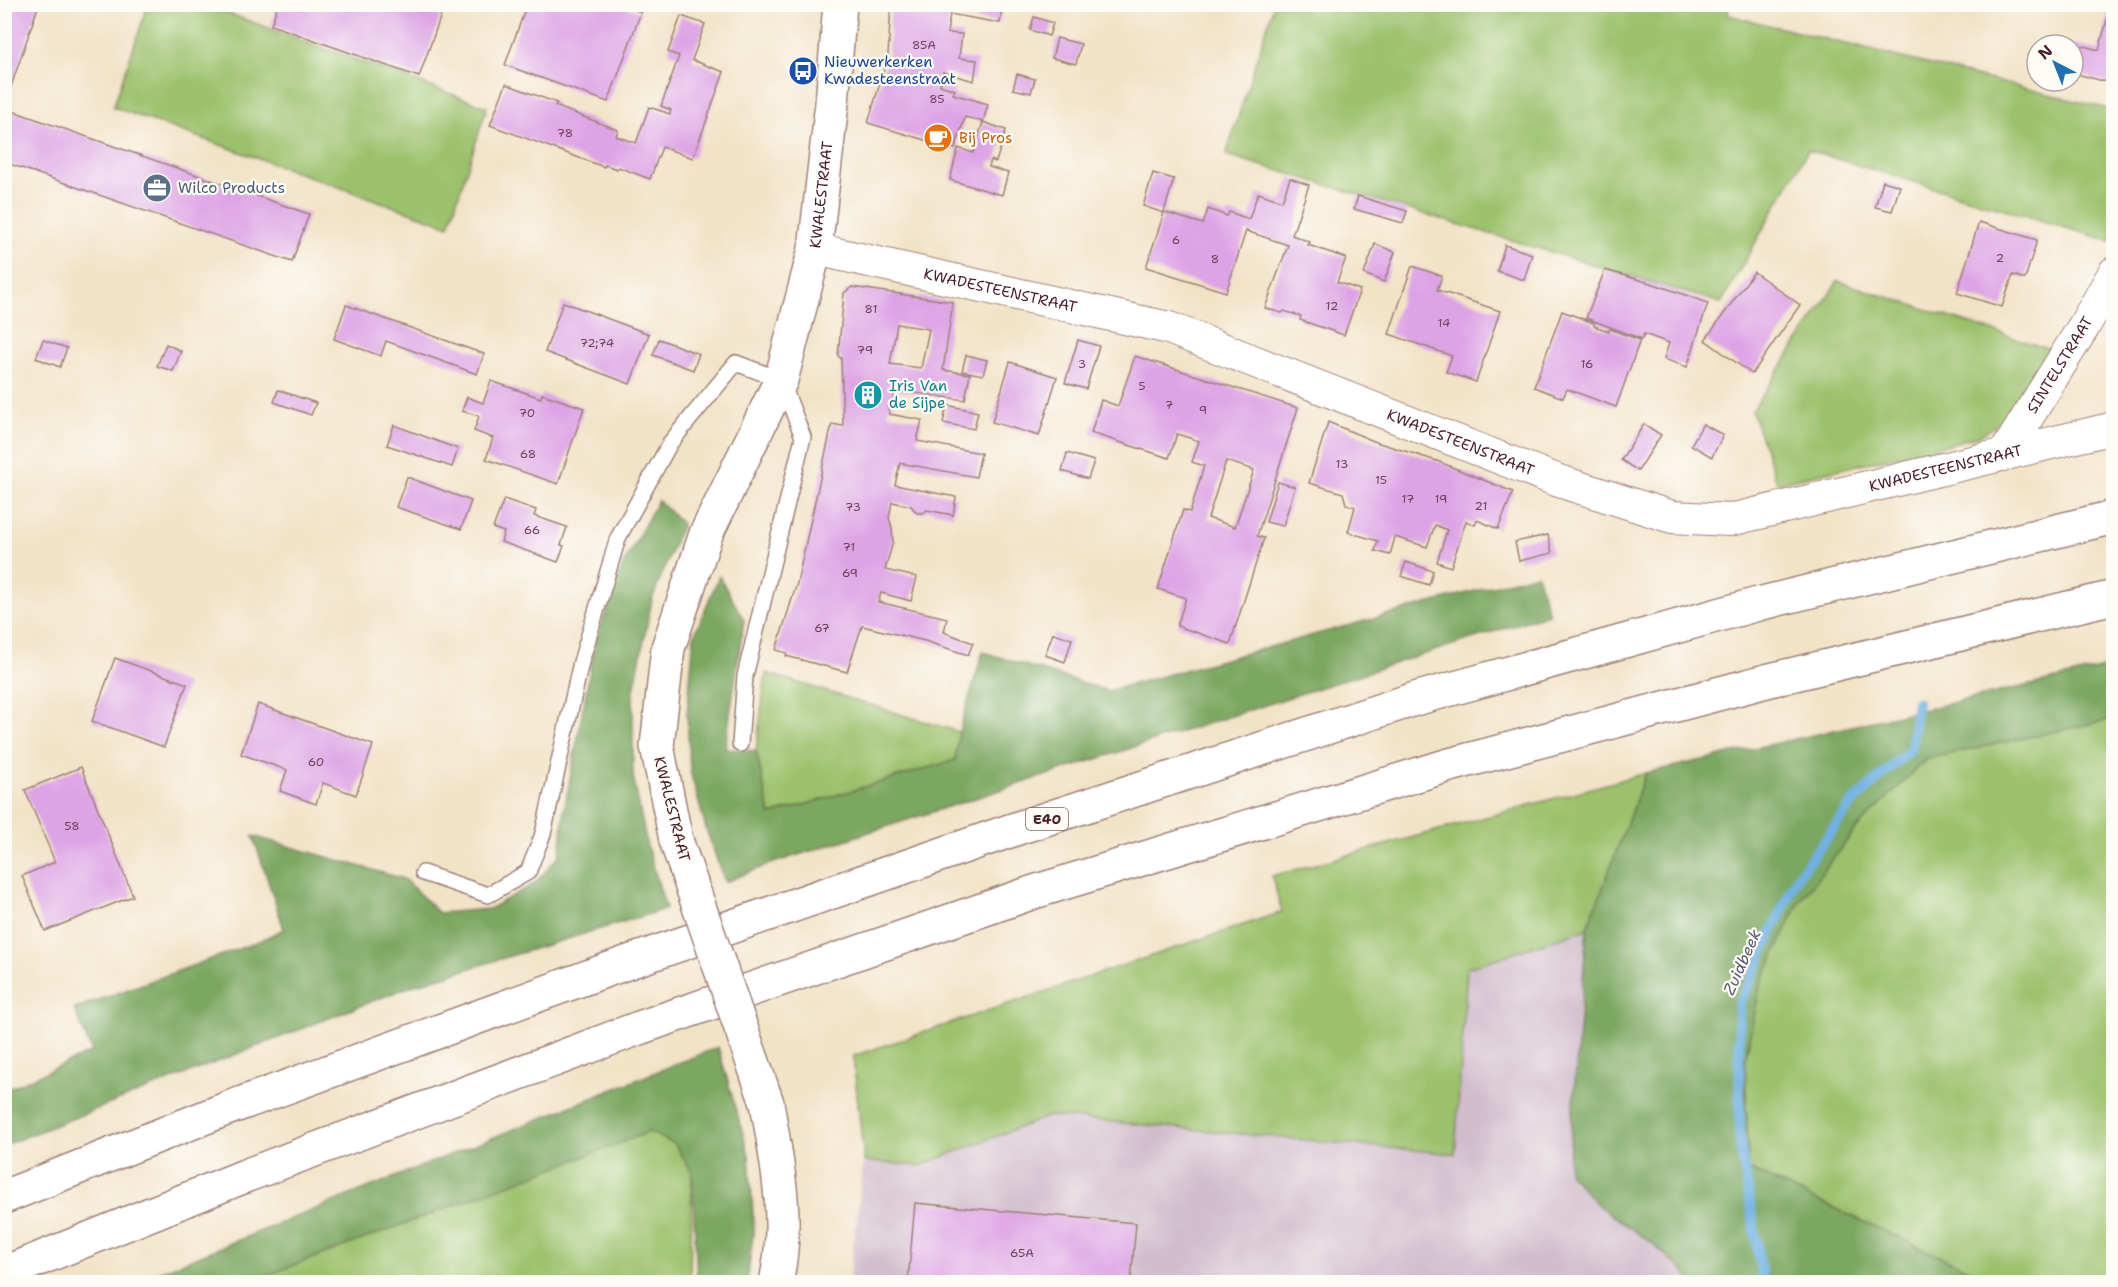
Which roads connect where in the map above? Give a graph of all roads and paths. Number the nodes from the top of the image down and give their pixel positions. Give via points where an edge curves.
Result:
1 (840, 4) edge
2 (815, 249) junction
3 (2114, 273) edge
4 (781, 380) junction
5 (2114, 428) edge
6 (2004, 455) junction
7 (2114, 517) edge
8 (2114, 597) edge
9 (740, 744) dead end
10 (423, 873) dead end
11 (4, 1197) edge
12 (4, 1273) edge
13 (776, 1282) edge

1 - 2 main road, KWALESTRAAT
2 - 4 main road, KWALESTRAAT
2 - 6 street, KWADESTEENSTRAAT via 1169,328 1556,480 1672,517 1730,520
3 - 6 street, SINTELSTRAAT
4 - 9 lane via 803,437 745,676
4 - 10 lane via 735,363 670,443 638,498 618,538 580,662 543,834 528,872 488,895
4 - 13 main road, KWALESTRAAT, bridge via 706,534 668,648 657,746 676,840 767,1103 780,1183 782,1257
5 - 6 street, KWADESTEENSTRAAT
7 - 11 main road, E40 via 1758,604 1404,702 1020,827 626,963 226,1109
8 - 12 main road via 1770,680 1446,766 1034,892 639,1028 245,1176

